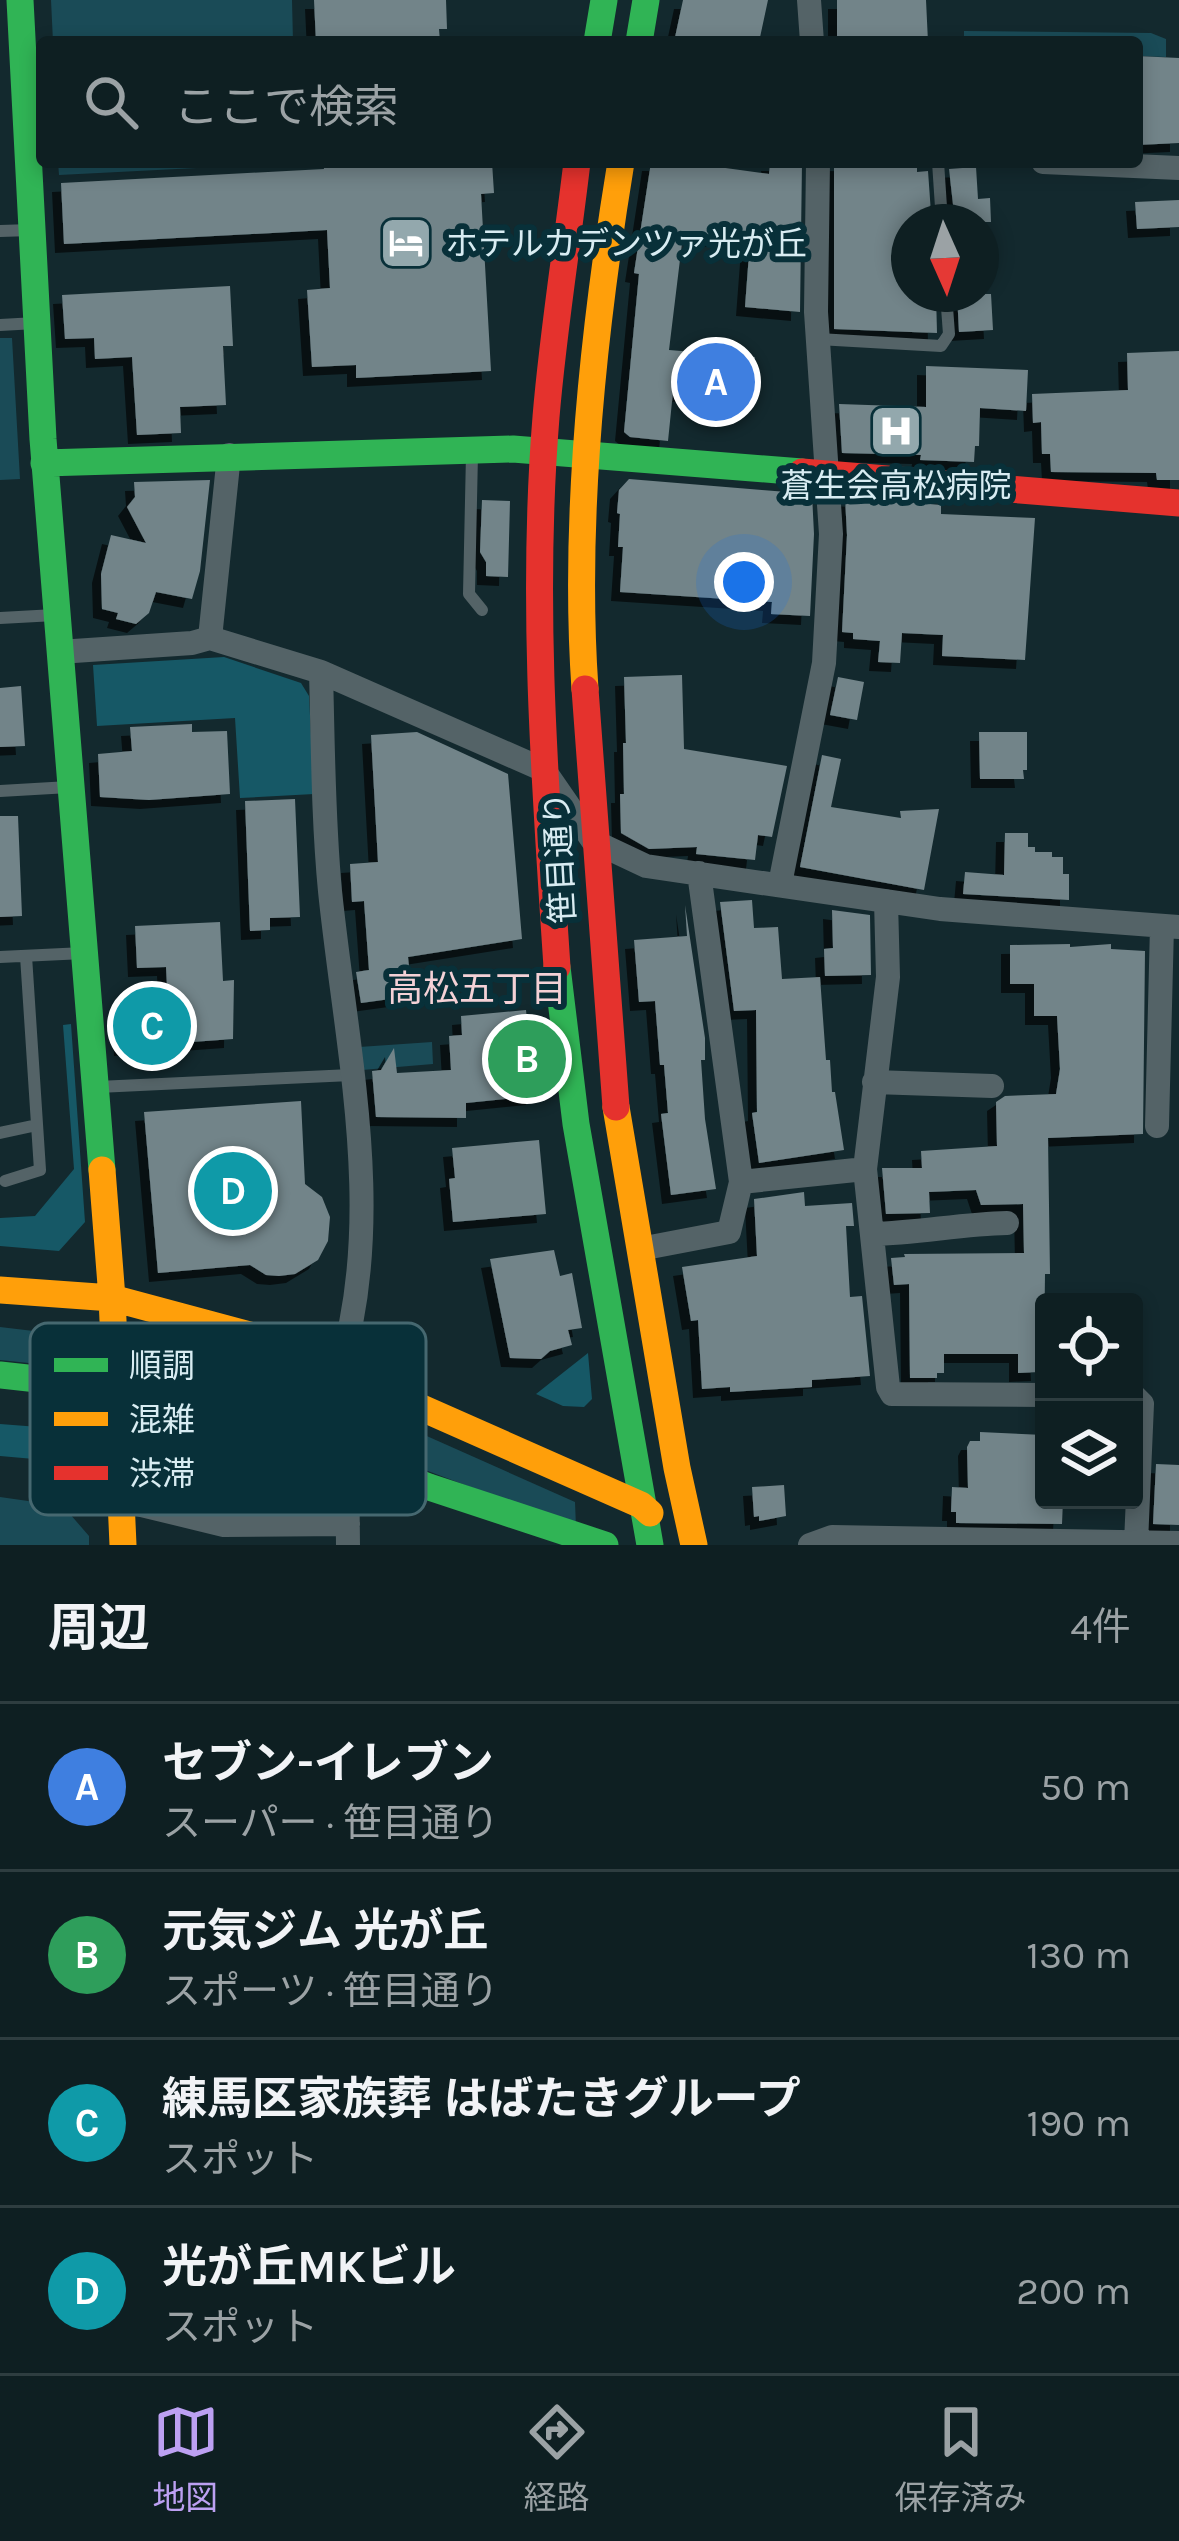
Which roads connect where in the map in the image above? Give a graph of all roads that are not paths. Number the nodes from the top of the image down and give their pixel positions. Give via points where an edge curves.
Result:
1 (20, 0) edge
2 (604, 0) edge
3 (646, 0) edge
4 (809, 0) edge
5 (598, 36) edge
6 (640, 36) edge
7 (812, 36) edge
8 (1143, 166) edge
9 (576, 168) edge
10 (620, 168) edge
11 (818, 168) edge
12 (938, 168) edge
13 (1179, 168) edge
14 (941, 204) edge
15 (32, 230) junction
16 (0, 231) edge
17 (947, 312) edge
18 (37, 323) junction
19 (0, 325) edge
20 (818, 339) junction
21 (472, 450) junction
22 (545, 451) junction
23 (229, 454) junction
24 (587, 454) junction
25 (44, 463) junction
26 (827, 476) junction
27 (1179, 503) edge
28 (482, 610) dead end
29 (56, 615) junction
30 (0, 618) edge
31 (210, 638) junction
32 (59, 652) junction
33 (321, 672) junction
34 (544, 770) junction
35 (70, 787) junction
36 (0, 790) edge
37 (593, 841) junction
38 (699, 873) junction
39 (780, 884) junction
40 (886, 901) junction
41 (1170, 927) edge
42 (85, 953) junction
43 (26, 956) junction
44 (0, 958) edge
45 (351, 1075) junction
46 (874, 1082) junction
47 (992, 1086) dead end
48 (97, 1087) junction
49 (37, 1125) junction
50 (1157, 1126) dead end
51 (0, 1133) edge
52 (865, 1169) junction
53 (5, 1181) dead end
54 (741, 1182) junction
55 (1006, 1223) dead end
56 (872, 1234) junction
57 (640, 1249) junction
58 (0, 1290) edge
59 (112, 1298) junction
60 (113, 1323) edge
61 (205, 1323) edge
62 (353, 1323) edge
63 (0, 1375) edge
64 (30, 1378) edge
65 (1035, 1395) edge
66 (1139, 1401) edge
67 (426, 1410) edge
68 (426, 1486) edge
69 (641, 1505) junction
70 (122, 1515) edge
71 (183, 1515) edge
72 (348, 1534) edge
73 (1136, 1543) edge
74 (1179, 1543) edge
75 (123, 1545) edge
76 (604, 1545) edge
77 (650, 1545) edge
78 (682, 1545) edge
79 (694, 1545) edge
80 (810, 1545) edge

1 - 15 main road via 14,65
2 - 5 main road
3 - 6 main road
4 - 7 street
8 - 13 street
9 - 22 main road, 笹目通り
10 - 24 main road, 笹目通り
11 - 20 street
12 - 14 lane
15 - 16 lane
15 - 18 main road
17 - 20 lane via 941,346
18 - 19 lane
18 - 25 main road
20 - 26 street
21 - 22 main road
21 - 23 main road
21 - 28 lane via 469,594
22 - 24 main road
22 - 34 main road, 笹目通り
23 - 25 main road
23 - 31 street
24 - 26 main road
24 - 37 main road, 笹目通り via 582,648
25 - 29 main road
26 - 27 main road
26 - 39 street via 824,663
29 - 30 lane
29 - 32 main road
31 - 32 street
31 - 33 street
32 - 35 main road
33 - 34 street
33 - 45 street via 329,885
34 - 37 street
34 - 69 main road, 笹目通り via 565,1044
35 - 36 lane
35 - 42 main road
37 - 38 street via 646,866
37 - 57 main road, 笹目通り via 610,1079
38 - 39 street
38 - 54 street
39 - 40 street
40 - 41 street
40 - 46 street via 888,976
41 - 50 street
42 - 43 lane
42 - 48 main road
43 - 44 lane
43 - 49 lane
45 - 48 lane
45 - 62 street via 360,1269
46 - 47 street
46 - 52 street
48 - 59 main road
49 - 51 lane
49 - 53 lane via 40,1170
52 - 54 street
52 - 56 street
54 - 57 street via 729,1232
55 - 56 street
56 - 65 street via 892,1394
57 - 79 main road, 笹目通り
58 - 59 main road
59 - 60 main road
59 - 61 main road
63 - 64 main road
66 - 73 street
67 - 69 main road
68 - 76 main road
69 - 77 main road, 笹目通り
69 - 78 main road
70 - 75 main road
71 - 72 street
73 - 74 street
73 - 80 street via 832,1538

